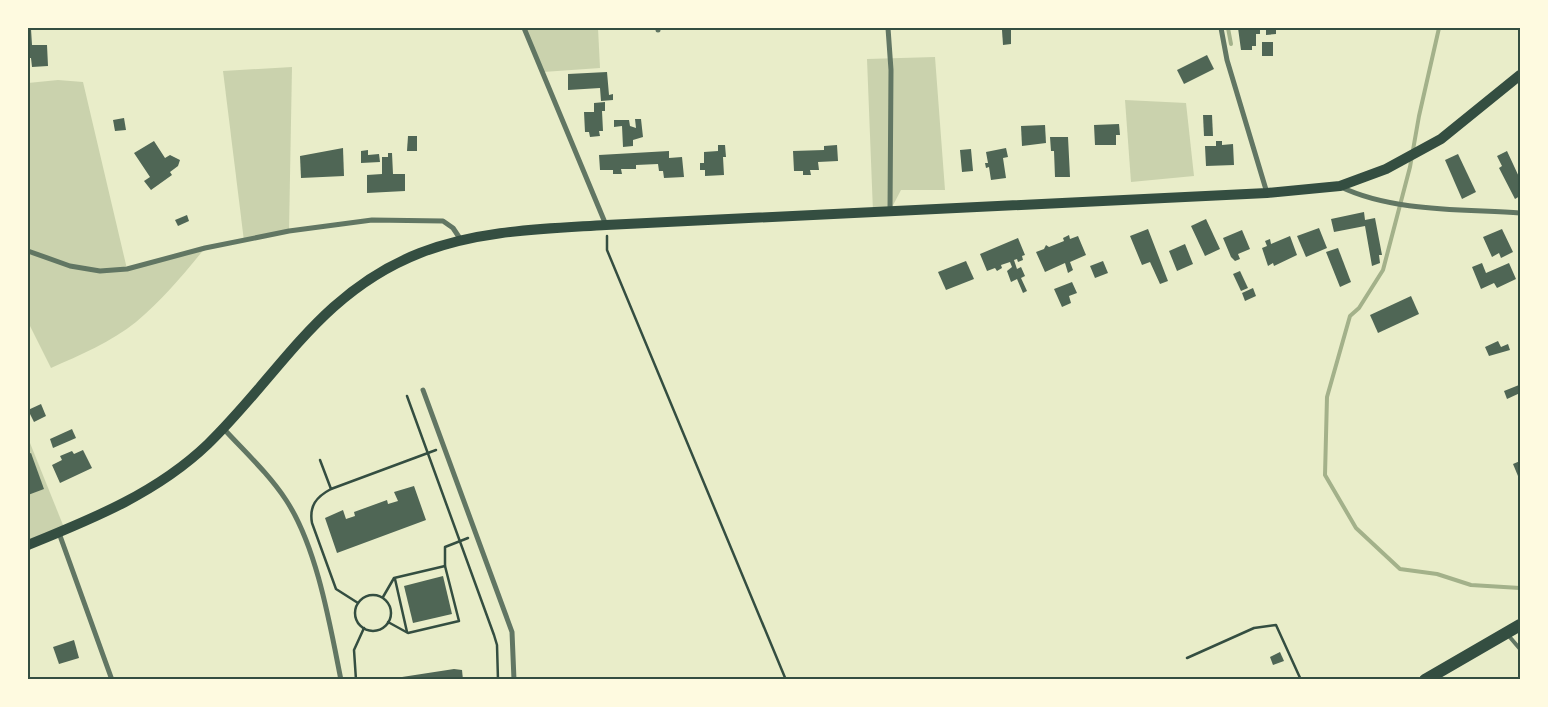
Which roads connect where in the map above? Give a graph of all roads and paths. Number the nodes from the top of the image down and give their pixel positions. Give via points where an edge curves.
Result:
1 (524, 28) edge
2 (888, 28) edge
3 (1222, 28) edge
4 (1520, 75) edge
5 (1340, 186) junction
6 (1267, 193) junction
7 (890, 211) junction
8 (1520, 213) edge
9 (606, 225) junction
10 (461, 240) junction
11 (28, 251) edge
12 (423, 390) dead end
13 (407, 396) dead end
14 (223, 428) junction
15 (444, 447) junction
16 (428, 453) junction
17 (320, 460) dead end
18 (331, 489) junction
19 (59, 532) junction
20 (476, 535) junction
21 (460, 541) junction
22 (28, 543) edge
23 (445, 566) junction
24 (394, 578) junction
25 (383, 597) junction
26 (358, 603) junction
27 (388, 622) junction
28 (1520, 625) edge
29 (364, 628) junction
30 (408, 633) junction
31 (1506, 634) junction
32 (1520, 650) edge
33 (1186, 658) dead end
34 (112, 680) edge
35 (341, 680) edge
36 (356, 680) edge
37 (498, 680) edge
38 (514, 680) edge
39 (786, 680) edge
40 (1301, 680) edge
41 (1425, 680) edge

1 - 9 street
2 - 7 street via 891,70
3 - 6 street via 1228,60
4 - 5 main road via 1464,122 1416,154
5 - 6 main road
5 - 8 street via 1392,203
6 - 7 main road
7 - 9 main road
9 - 10 main road via 513,231
9 - 39 path via 607,250
10 - 11 street via 443,221 372,220 298,230 197,250 127,269 100,271 70,266
10 - 14 main road via 394,266 345,296 293,346
12 - 15 street
13 - 16 path
14 - 19 main road via 162,481
14 - 35 street via 279,489 299,524 323,595
15 - 16 path
15 - 20 street
16 - 18 path
16 - 21 path
17 - 18 path
18 - 26 path via 313,503 310,512 312,523 336,589
19 - 22 main road
19 - 34 street
20 - 21 path
20 - 38 street via 512,632
21 - 23 path via 445,547
21 - 37 path via 497,645
23 - 24 path
23 - 30 path via 459,621
24 - 25 path
24 - 30 path
25 - 26 path via 372,594
25 - 27 path via 390,607
26 - 29 path via 355,614
27 - 29 path via 376,630
27 - 30 path
28 - 31 main road
29 - 36 path via 354,650
31 - 32 lane
31 - 41 main road
33 - 40 path via 1254,628 1276,625

